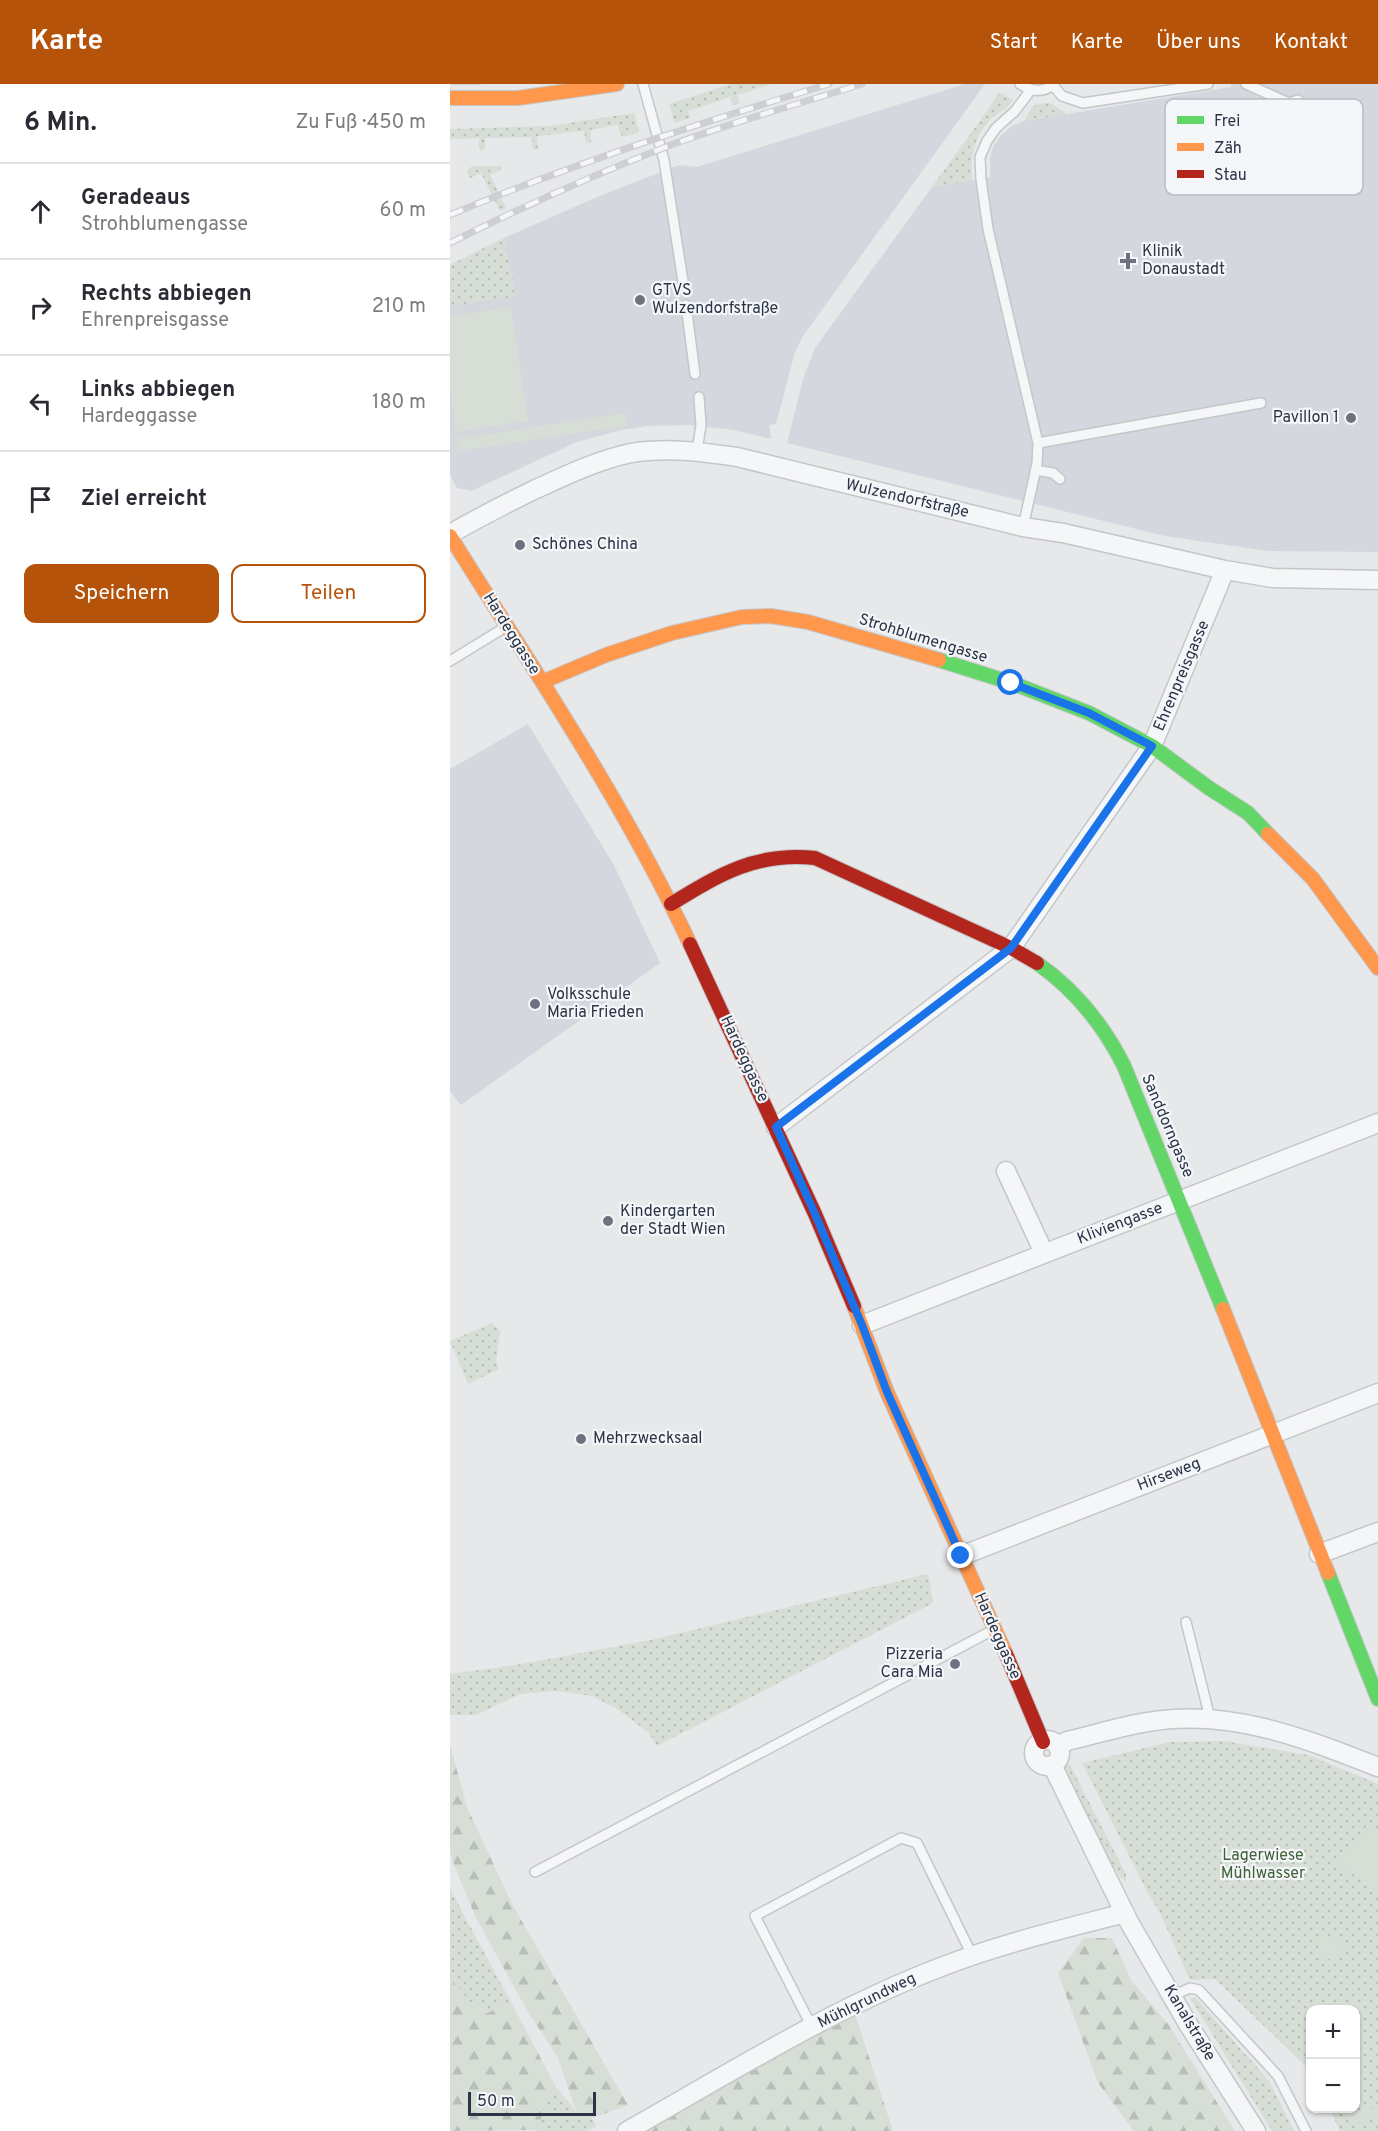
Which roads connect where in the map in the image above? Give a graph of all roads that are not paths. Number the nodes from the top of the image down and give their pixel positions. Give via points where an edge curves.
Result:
1 (617, 84) edge
2 (644, 84) edge
3 (1020, 84) edge
4 (1208, 84) edge
5 (1246, 84) edge
6 (1053, 85) edge
7 (1030, 90) junction
8 (450, 99) edge
9 (1280, 99) edge
10 (683, 281) dead end
11 (686, 305) dead end
12 (695, 374) dead end
13 (699, 397) dead end
14 (1261, 403) dead end
15 (1038, 443) junction
16 (697, 451) junction
17 (1035, 470) junction
18 (1060, 479) dead end
19 (1023, 527) junction
20 (450, 535) edge
21 (1225, 570) junction
22 (1378, 580) edge
23 (507, 626) junction
24 (450, 661) edge
25 (542, 682) junction
26 (1152, 746) junction
27 (671, 904) junction
28 (1011, 948) junction
29 (1378, 968) edge
30 (1378, 1123) edge
31 (776, 1127) junction
32 (1006, 1171) dead end
33 (1180, 1201) junction
34 (1044, 1253) junction
35 (862, 1325) junction
36 (1378, 1393) edge
37 (1273, 1434) junction
38 (1378, 1532) edge
39 (1319, 1554) junction
40 (961, 1556) junction
41 (1186, 1622) dead end
42 (996, 1629) junction
43 (1378, 1699) edge
44 (1210, 1718) junction
45 (1050, 1744) junction
46 (1378, 1767) edge
47 (536, 1872) dead end
48 (1125, 1913) junction
49 (972, 1955) junction
50 (1172, 1996) junction
51 (812, 2027) junction
52 (627, 2131) edge
53 (1256, 2131) edge
54 (1306, 2131) edge

1 - 8 street via 518,98
2 - 10 lane via 664,160
3 - 7 lane
4 - 6 lane via 1083,103 1062,96
5 - 9 lane
6 - 7 lane via 1043,91
7 - 15 lane via 996,128 980,157 988,229
11 - 12 lane
13 - 16 lane via 701,425
14 - 15 lane
15 - 17 lane
16 - 19 street, Wulzendorfstraße via 737,457
16 - 20 street, Wulzendorfstraße via 632,453 603,460
17 - 18 lane via 1053,473
17 - 19 lane
19 - 21 street, Wulzendorfstraße
20 - 23 street, Hardeggasse
21 - 22 street, Wulzendorfstraße via 1273,578
21 - 26 street, Ehrenpreisgasse
23 - 24 lane
23 - 25 street, Hardeggasse
25 - 26 street, Strohblumengasse via 672,633 742,617 771,616 808,622 1011,683 1089,713
25 - 27 street, Hardeggasse
26 - 28 street, Ehrenpreisgasse
26 - 29 street, Strohblumengasse via 1248,813 1313,879
27 - 28 street, Sanddorngasse via 761,859 815,858
27 - 31 street, Hardeggasse
28 - 31 street, Ehrenpreisgasse
28 - 33 street, Sanddorngasse via 1067,987 1112,1042
30 - 33 street, Kliviengasse
31 - 35 street, Hardeggasse
32 - 34 street
33 - 34 street, Kliviengasse
33 - 37 street, Sanddorngasse
34 - 35 street, Kliviengasse
35 - 40 street, Hardeggasse via 887,1392
36 - 37 street, Hirseweg
37 - 39 street, Sanddorngasse
37 - 40 street, Hirseweg
38 - 39 street
39 - 43 street, Sanddorngasse
40 - 42 street, Hardeggasse
41 - 44 lane
42 - 45 street, Hardeggasse
42 - 47 lane
44 - 45 street via 1149,1721
44 - 46 street via 1261,1726
45 - 48 street via 1036,1748 1035,1756 1043,1766 1052,1765
48 - 49 street, Mühlgrundweg
48 - 50 street, Kanalstraße
49 - 51 street, Mühlgrundweg via 868,1998
49 - 51 lane via 917,1843 901,1838 755,1916
50 - 53 street, Kanalstraße
50 - 54 lane via 1190,1988 1200,1990 1278,2076
51 - 52 street, Mühlgrundweg

